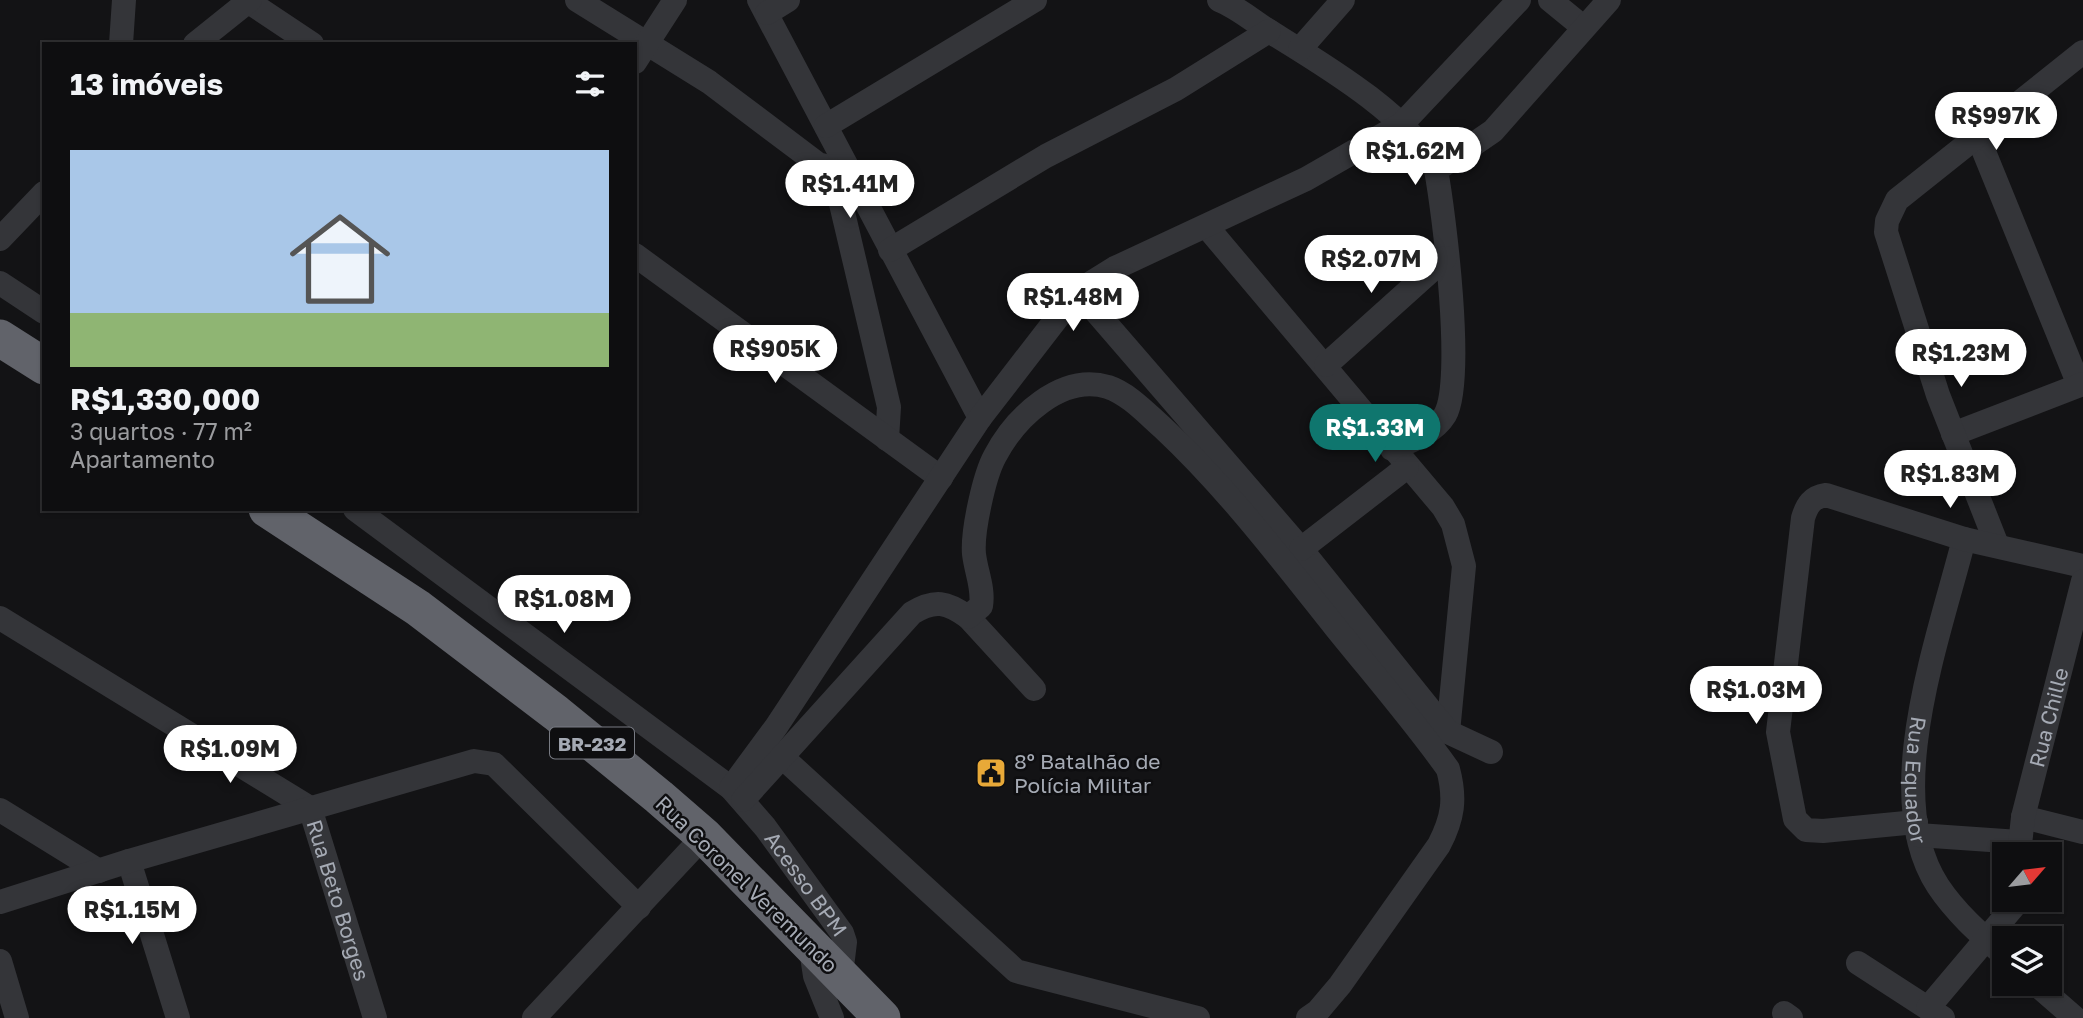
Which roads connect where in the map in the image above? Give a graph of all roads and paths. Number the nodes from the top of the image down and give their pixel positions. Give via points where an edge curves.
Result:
1 (124, 0) edge
2 (577, 0) edge
3 (675, 0) edge
4 (788, 0) edge
5 (1035, 0) edge
6 (1343, 0) edge
7 (1519, 0) edge
8 (1550, 0) edge
9 (1609, 0) edge
10 (248, 1) edge
11 (1224, 1) edge
12 (763, 6) edge
13 (1583, 27) junction
14 (1269, 31) junction
15 (121, 42) edge
16 (197, 42) edge
17 (309, 42) edge
18 (628, 42) edge
19 (1300, 49) junction
20 (2083, 52) edge
21 (641, 53) edge
22 (1402, 124) junction
23 (826, 126) junction
24 (1978, 137) junction
25 (1436, 170) junction
26 (842, 172) junction
27 (42, 195) edge
28 (1208, 227) junction
29 (0, 239) edge
30 (890, 250) junction
31 (637, 256) edge
32 (1446, 258) junction
33 (0, 283) edge
34 (1078, 291) junction
35 (42, 311) edge
36 (0, 338) edge
37 (42, 365) edge
38 (1326, 365) junction
39 (2081, 385) edge
40 (980, 418) junction
41 (1954, 434) junction
42 (887, 439) junction
43 (1400, 458) junction
44 (941, 478) junction
45 (270, 511) edge
46 (358, 511) edge
47 (1964, 539) junction
48 (1997, 545) junction
49 (1301, 550) junction
50 (2083, 566) edge
51 (2083, 581) edge
52 (968, 617) junction
53 (0, 618) edge
54 (1034, 689) dead end
55 (1448, 732) junction
56 (1491, 752) dead end
57 (781, 756) junction
58 (737, 794) junction
59 (310, 808) junction
60 (0, 810) edge
61 (2023, 817) junction
62 (1917, 828) junction
63 (2083, 832) edge
64 (704, 836) junction
65 (2020, 842) edge
66 (1992, 843) edge
67 (129, 861) junction
68 (99, 871) junction
69 (0, 902) edge
70 (639, 907) junction
71 (2009, 912) edge
72 (1985, 938) junction
73 (810, 943) junction
74 (1992, 944) edge
75 (0, 961) edge
76 (1858, 963) dead end
77 (841, 975) junction
78 (2050, 996) edge
79 (1936, 1013) edge
80 (17, 1018) edge
81 (178, 1018) edge
82 (375, 1018) edge
83 (534, 1018) edge
84 (832, 1018) edge
85 (882, 1018) edge
86 (1198, 1018) edge
87 (1308, 1018) edge
88 (2075, 1018) edge

1 - 15 street
2 - 18 street
3 - 21 street
4 - 12 street
5 - 23 street
6 - 19 street
7 - 22 street
8 - 13 street
9 - 13 street
10 - 16 street
10 - 17 street
11 - 14 street
12 - 23 street
13 - 25 street via 1493,131
14 - 19 street
14 - 30 street via 1176,89 1046,156
19 - 22 street
20 - 24 street
21 - 26 street via 709,82 793,147
22 - 25 street via 1429,154
22 - 28 street
23 - 26 street
24 - 39 street
24 - 41 street via 1897,200 1886,232
25 - 32 street
26 - 30 street
26 - 42 street via 889,407
27 - 29 street
28 - 34 street via 1115,268
28 - 38 street
30 - 40 street
31 - 42 street
32 - 38 street
32 - 43 street via 1454,369 1451,402 1445,416
33 - 35 street
34 - 40 street
34 - 49 street
36 - 37 highway
38 - 43 street
39 - 41 street
40 - 44 street
41 - 48 street
42 - 44 street
43 - 49 street
43 - 55 street via 1443,507 1453,524 1464,566
44 - 58 street via 776,727
45 - 64 highway, Rua Coronel Veremundo / BR-232 via 418,608 556,713
46 - 58 street, Acesso BPM
47 - 48 street
47 - 62 street, Rua Equador via 1916,730 1911,765
47 - 62 street via 1836,498 1818,496 1807,505 1802,518 1779,732 1795,819 1806,830
48 - 50 street
49 - 55 street
51 - 61 street, Rua Chille
52 - 54 street
52 - 57 street via 942,602 912,613
52 - 87 street via 981,606 974,553 977,520 994,457 1028,415 1075,384 1109,387 1139,407 1205,468 1265,537 1415,724 1448,769 1455,794 1451,822 1439,845 1340,985
53 - 59 street, Rua Beto Borges
55 - 56 street
57 - 58 street
57 - 86 street via 1016,971
58 - 77 street, Acesso BPM via 842,933
59 - 67 street
59 - 70 street via 474,761 494,764
59 - 82 street, Rua Beto Borges
60 - 68 street
61 - 63 street
61 - 65 street, Rua Chille
62 - 66 street
62 - 72 street, Rua Equador via 1936,884 1960,916
64 - 70 street
64 - 73 highway, Rua Coronel Veremundo / BR-232
67 - 68 street
67 - 81 street
68 - 69 street
70 - 83 street
71 - 72 street
72 - 74 street, Rua Equador
72 - 79 street
73 - 77 highway, Rua Coronel Veremundo / BR-232
73 - 84 street via 815,976
75 - 80 street
76 - 79 street
77 - 85 highway, Rua Coronel Veremundo / BR-232
78 - 88 street

